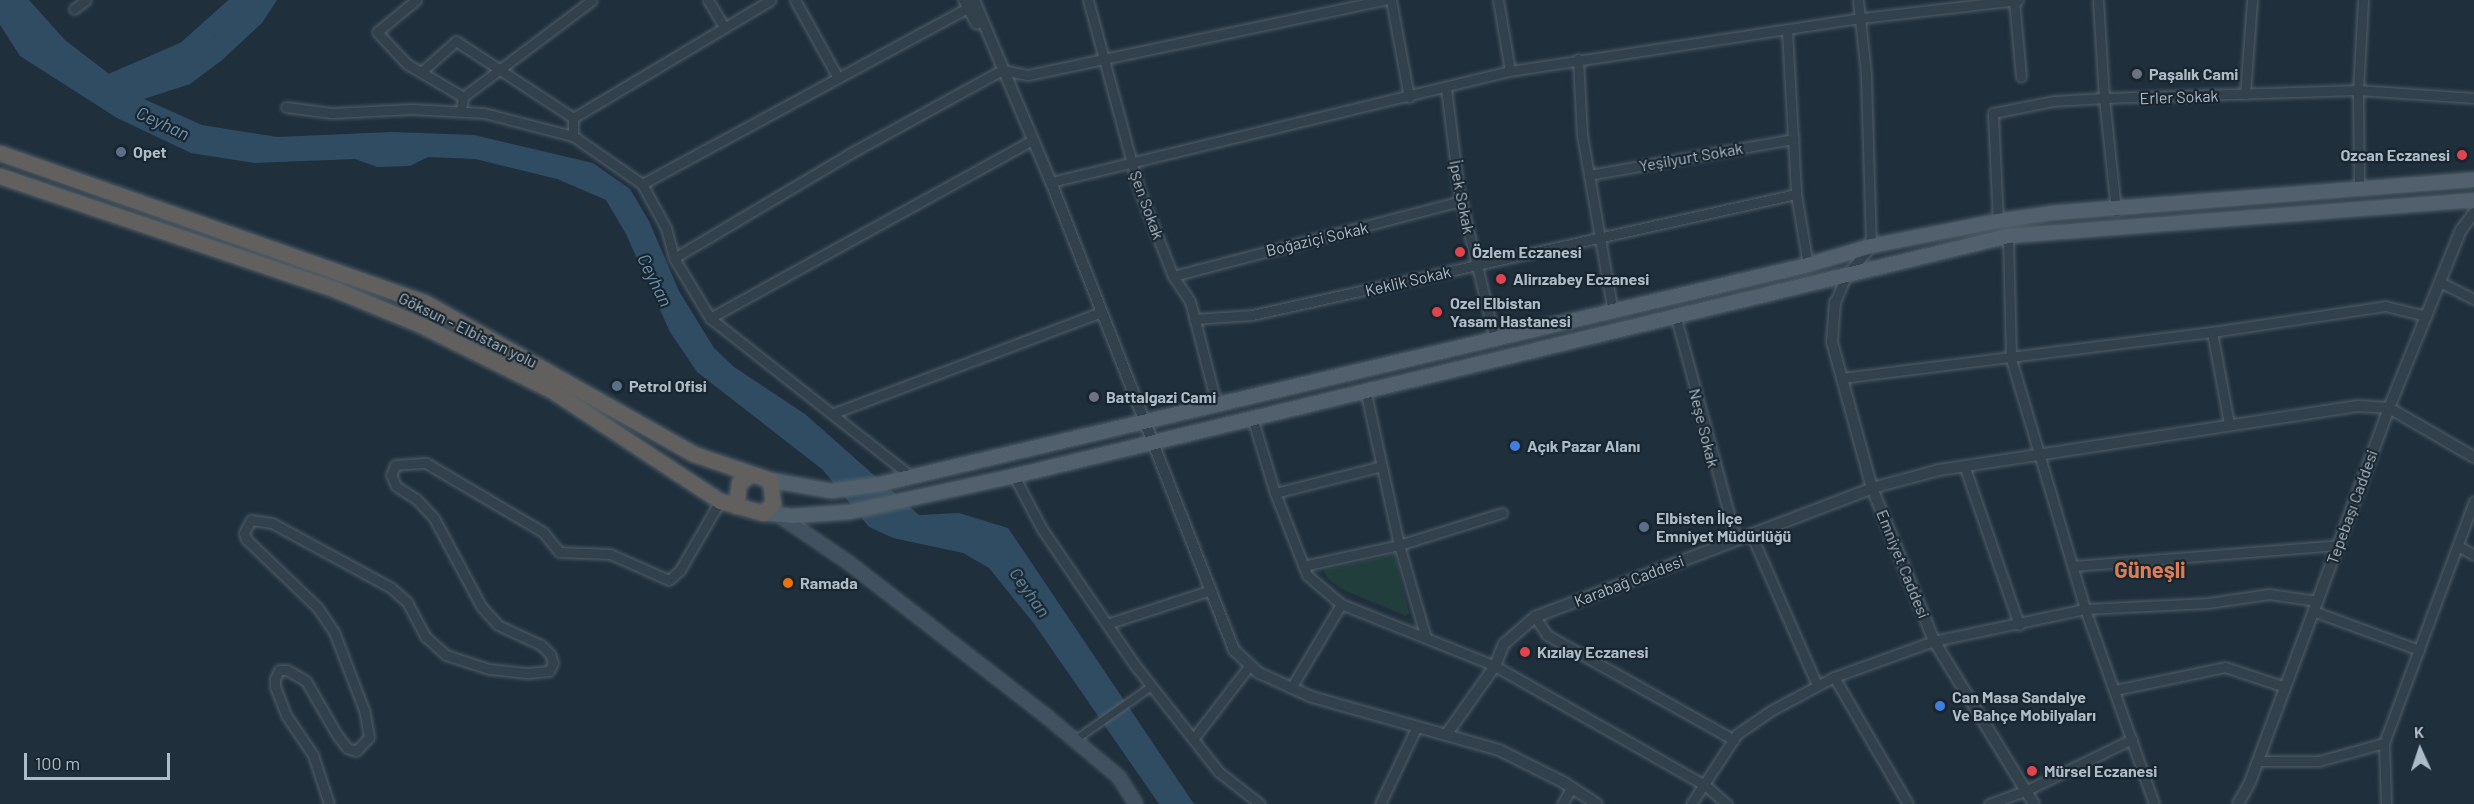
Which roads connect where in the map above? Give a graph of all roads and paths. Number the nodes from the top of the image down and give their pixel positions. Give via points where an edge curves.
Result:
1 (86, 0) edge
2 (416, 0) edge
3 (592, 0) edge
4 (708, 0) edge
5 (771, 0) edge
6 (795, 0) edge
7 (1088, 0) edge
8 (1384, 0) edge
9 (1391, 0) edge
10 (1498, 0) edge
11 (1858, 0) edge
12 (2015, 0) edge
13 (2098, 0) edge
14 (2252, 0) edge
15 (2363, 0) edge
16 (969, 3) edge
17 (74, 9) dead end
18 (1862, 18) junction
19 (724, 27) junction
20 (1787, 31) junction
21 (1104, 57) junction
22 (1578, 59) junction
23 (498, 68) junction
24 (1002, 70) junction
25 (1510, 71) junction
26 (421, 72) junction
27 (2021, 77) dead end
28 (838, 78) junction
29 (1446, 88) junction
30 (2358, 90) junction
31 (2245, 94) junction
32 (463, 97) junction
33 (1409, 97) junction
34 (2104, 98) junction
35 (2474, 98) edge
36 (286, 107) dead end
37 (461, 110) junction
38 (573, 118) junction
39 (573, 136) junction
40 (1794, 139) junction
41 (1033, 140) junction
42 (0, 153) edge
43 (1131, 162) junction
44 (1589, 175) junction
45 (0, 176) edge
46 (2474, 180) edge
47 (1051, 182) junction
48 (642, 184) junction
49 (2359, 188) junction
50 (1796, 194) junction
51 (2474, 200) edge
52 (1461, 201) junction
53 (2116, 211) junction
54 (2474, 213) edge
55 (1998, 221) junction
56 (2008, 236) junction
57 (1599, 237) junction
58 (1871, 246) junction
59 (674, 258) junction
60 (1808, 265) junction
61 (1476, 266) junction
62 (1847, 274) junction
63 (1173, 276) junction
64 (2440, 282) junction
65 (2474, 298) edge
66 (1834, 302) joint
67 (1101, 312) junction
68 (1613, 312) junction
69 (1675, 314) junction
70 (2426, 316) junction
71 (710, 318) junction
72 (1194, 319) junction
73 (2212, 332) junction
74 (1495, 340) junction
75 (2011, 359) junction
76 (1842, 378) junction
77 (1365, 389) junction
78 (1217, 406) junction
79 (2389, 408) junction
80 (834, 413) junction
81 (1252, 417) junction
82 (1143, 424) junction
83 (2229, 424) junction
84 (1151, 440) junction
85 (2039, 456) junction
86 (2474, 457) edge
87 (1382, 466) junction
88 (1965, 468) junction
89 (750, 475) junction
90 (1014, 476) junction
91 (912, 477) junction
92 (770, 480) junction
93 (1868, 491) junction
94 (1275, 493) junction
95 (720, 501) junction
96 (2474, 501) edge
97 (736, 506) junction
98 (1502, 513) dead end
99 (770, 514) junction
100 (1751, 534) junction
101 (1736, 540) junction
102 (1399, 545) junction
103 (2338, 545) junction
104 (2458, 546) junction
105 (2474, 555) edge
106 (1303, 566) junction
107 (2073, 567) junction
108 (1211, 590) junction
109 (1341, 604) junction
110 (2315, 606) junction
111 (2085, 609) junction
112 (1535, 617) junction
113 (1107, 624) junction
114 (2019, 625) junction
115 (1426, 638) junction
116 (1934, 641) junction
117 (2420, 650) junction
118 (1250, 665) junction
119 (1495, 666) junction
120 (1834, 677) junction
121 (1816, 685) junction
122 (1151, 686) junction
123 (2285, 687) junction
124 (1292, 688) junction
125 (2115, 690) junction
126 (1417, 726) junction
127 (1446, 735) junction
128 (1193, 739) junction
129 (2132, 739) junction
130 (1074, 740) junction
131 (1734, 740) junction
132 (2384, 743) junction
133 (2258, 761) junction
134 (1706, 786) junction
135 (1572, 787) junction
136 (2025, 791) junction
137 (328, 804) edge
138 (1136, 804) edge
139 (1260, 804) edge
140 (1380, 804) edge
141 (1562, 804) edge
142 (1597, 804) edge
143 (1691, 804) edge
144 (1727, 804) edge
145 (1908, 804) edge
146 (1989, 804) edge
147 (2034, 804) edge
148 (2154, 804) edge
149 (2238, 804) edge
150 (2386, 804) edge

1 - 17 street
2 - 26 street via 377,32 407,64
3 - 23 street
4 - 19 street
5 - 19 street
6 - 28 street
7 - 21 street, Şen Sokak
8 - 21 street
9 - 33 street
10 - 25 street
11 - 18 street
12 - 18 street
12 - 27 street
13 - 34 street
14 - 31 street
15 - 30 street
16 - 24 street
16 - 28 street
18 - 20 street
18 - 58 street
19 - 38 street
20 - 22 street
20 - 40 street
21 - 24 street via 1028,75
21 - 43 street, Şen Sokak
22 - 25 street
22 - 44 street via 1582,135
23 - 26 street via 456,41
23 - 32 street
23 - 38 street
24 - 41 street
24 - 59 street via 849,154
25 - 29 street
26 - 32 street
28 - 48 street
29 - 33 street
29 - 52 street, İpek Sokak
30 - 31 street, Erler Sokak
30 - 35 street, Erler Sokak
30 - 49 street
31 - 34 street, Erler Sokak
32 - 37 street
33 - 43 street
34 - 53 street
34 - 55 street, Erler Sokak via 2053,101 1993,113
36 - 37 street via 332,113
37 - 39 street via 512,117
38 - 39 street
39 - 48 street
40 - 44 street, Yeşilyurt Sokak
40 - 50 street
41 - 47 street
41 - 71 street
42 - 89 highway, Göksun - Elbistan yolu via 424,302 694,454
43 - 47 street
43 - 63 street, Şen Sokak
44 - 57 street
45 - 95 highway, Göksun - Elbistan yolu via 334,289 419,324 551,390
46 - 49 main road, Göksun - Elbistan yolu
47 - 67 street
48 - 59 street via 666,228
49 - 53 main road, Göksun - Elbistan yolu
50 - 57 street, Keklik Sokak
50 - 60 street
51 - 56 main road, Göksun - Elbistan yolu
52 - 61 street, İpek Sokak
52 - 63 street, Boğaziçi Sokak
53 - 55 main road, Göksun - Elbistan yolu via 2053,213
54 - 64 street, Tepebaşı Caddesi via 2461,230
55 - 58 main road, Göksun - Elbistan yolu
56 - 62 main road, Göksun - Elbistan yolu
56 - 75 street
57 - 61 street, Keklik Sokak
57 - 68 street
58 - 60 main road, Göksun - Elbistan yolu
58 - 62 street
59 - 71 street
60 - 68 main road, Göksun - Elbistan yolu
61 - 72 street, Keklik Sokak via 1252,315
61 - 74 street, İpek Sokak
62 - 66 street
62 - 69 main road, Göksun - Elbistan yolu
63 - 72 street, Şen Sokak via 1190,301
64 - 65 street
64 - 70 street, Tepebaşı Caddesi
66 - 76 street, Emniyet Caddesi via 1832,342
67 - 80 street
67 - 82 street
68 - 74 main road, Göksun - Elbistan yolu
69 - 77 main road, Göksun - Elbistan yolu
69 - 101 street, Neşe Sokak
70 - 73 street via 2385,306
70 - 79 street, Tepebaşı Caddesi
71 - 80 street
72 - 78 street, Şen Sokak
73 - 75 street
73 - 83 street
74 - 78 main road, Göksun - Elbistan yolu
75 - 76 street
75 - 85 street
76 - 93 street, Emniyet Caddesi
77 - 81 main road, Göksun - Elbistan yolu
77 - 87 street
78 - 82 main road, Göksun - Elbistan yolu
79 - 83 street, Karabağ Caddesi via 2359,406
79 - 86 street
79 - 103 street, Tepebaşı Caddesi
80 - 91 street
81 - 84 main road, Göksun - Elbistan yolu
81 - 94 street
82 - 84 street
82 - 91 main road, Göksun - Elbistan yolu
83 - 85 street, Karabağ Caddesi
84 - 90 main road, Göksun - Elbistan yolu
84 - 108 street
85 - 88 street, Karabağ Caddesi
85 - 107 street
87 - 94 street
87 - 102 street
88 - 93 street, Karabağ Caddesi via 1940,470
88 - 114 street
89 - 92 highway, Göksun - Elbistan yolu
89 - 97 highway via 739,483
90 - 99 main road, Göksun - Elbistan yolu via 849,512
90 - 113 street via 1042,529
91 - 92 main road, Göksun - Elbistan yolu via 832,490
92 - 99 highway
93 - 100 street, Karabağ Caddesi
93 - 116 street, Emniyet Caddesi
94 - 106 street
95 - 97 highway, Göksun - Elbistan yolu
95 - 137 street via 680,570 669,580 610,554 559,552 543,532 426,463 395,465 391,475 396,486 434,518 481,606 498,625 550,654 553,663 549,670 527,673 489,669 446,655 426,637 407,602 390,587 272,523 251,520 244,533 246,539 318,608 334,632 364,710 369,737 356,751 347,748 337,735 306,681 287,670 279,670 275,679 274,687 286,714 313,755
96 - 104 street
97 - 99 highway, Göksun - Elbistan yolu
98 - 102 street
99 - 130 main road via 849,564
100 - 101 street, Karabağ Caddesi
100 - 121 street
101 - 112 street, Karabağ Caddesi
102 - 106 street
102 - 115 street
103 - 107 street
103 - 110 street, Tepebaşı Caddesi
104 - 105 street
104 - 117 street
106 - 109 street via 1307,575
107 - 111 street
108 - 113 street
108 - 118 street via 1234,650
109 - 115 street
109 - 124 street
110 - 111 street via 2269,594 2208,603
110 - 117 street
110 - 123 street, Tepebaşı Caddesi
111 - 114 street
111 - 125 street
112 - 119 street, Karabağ Caddesi via 1504,644
112 - 131 street via 1547,635
113 - 122 street
114 - 116 street
115 - 119 street
116 - 120 street
116 - 136 street, Emniyet Caddesi
117 - 132 street
118 - 124 street
118 - 128 street
119 - 127 street, Karabağ Caddesi
119 - 134 street
120 - 121 street
120 - 145 street
121 - 131 street via 1772,710
122 - 128 street
122 - 130 street
123 - 125 street via 2225,667
123 - 133 street, Tepebaşı Caddesi
124 - 126 street
125 - 129 street
126 - 127 street
126 - 140 street
127 - 135 street via 1499,750
128 - 139 street via 1219,772
129 - 136 street
129 - 148 street
130 - 138 main road via 1119,777
131 - 134 street
132 - 133 street via 2319,761
132 - 150 street
133 - 149 street, Tepebaşı Caddesi
134 - 143 street
134 - 144 street
135 - 141 street
135 - 142 street
136 - 146 street
136 - 147 street, Emniyet Caddesi

